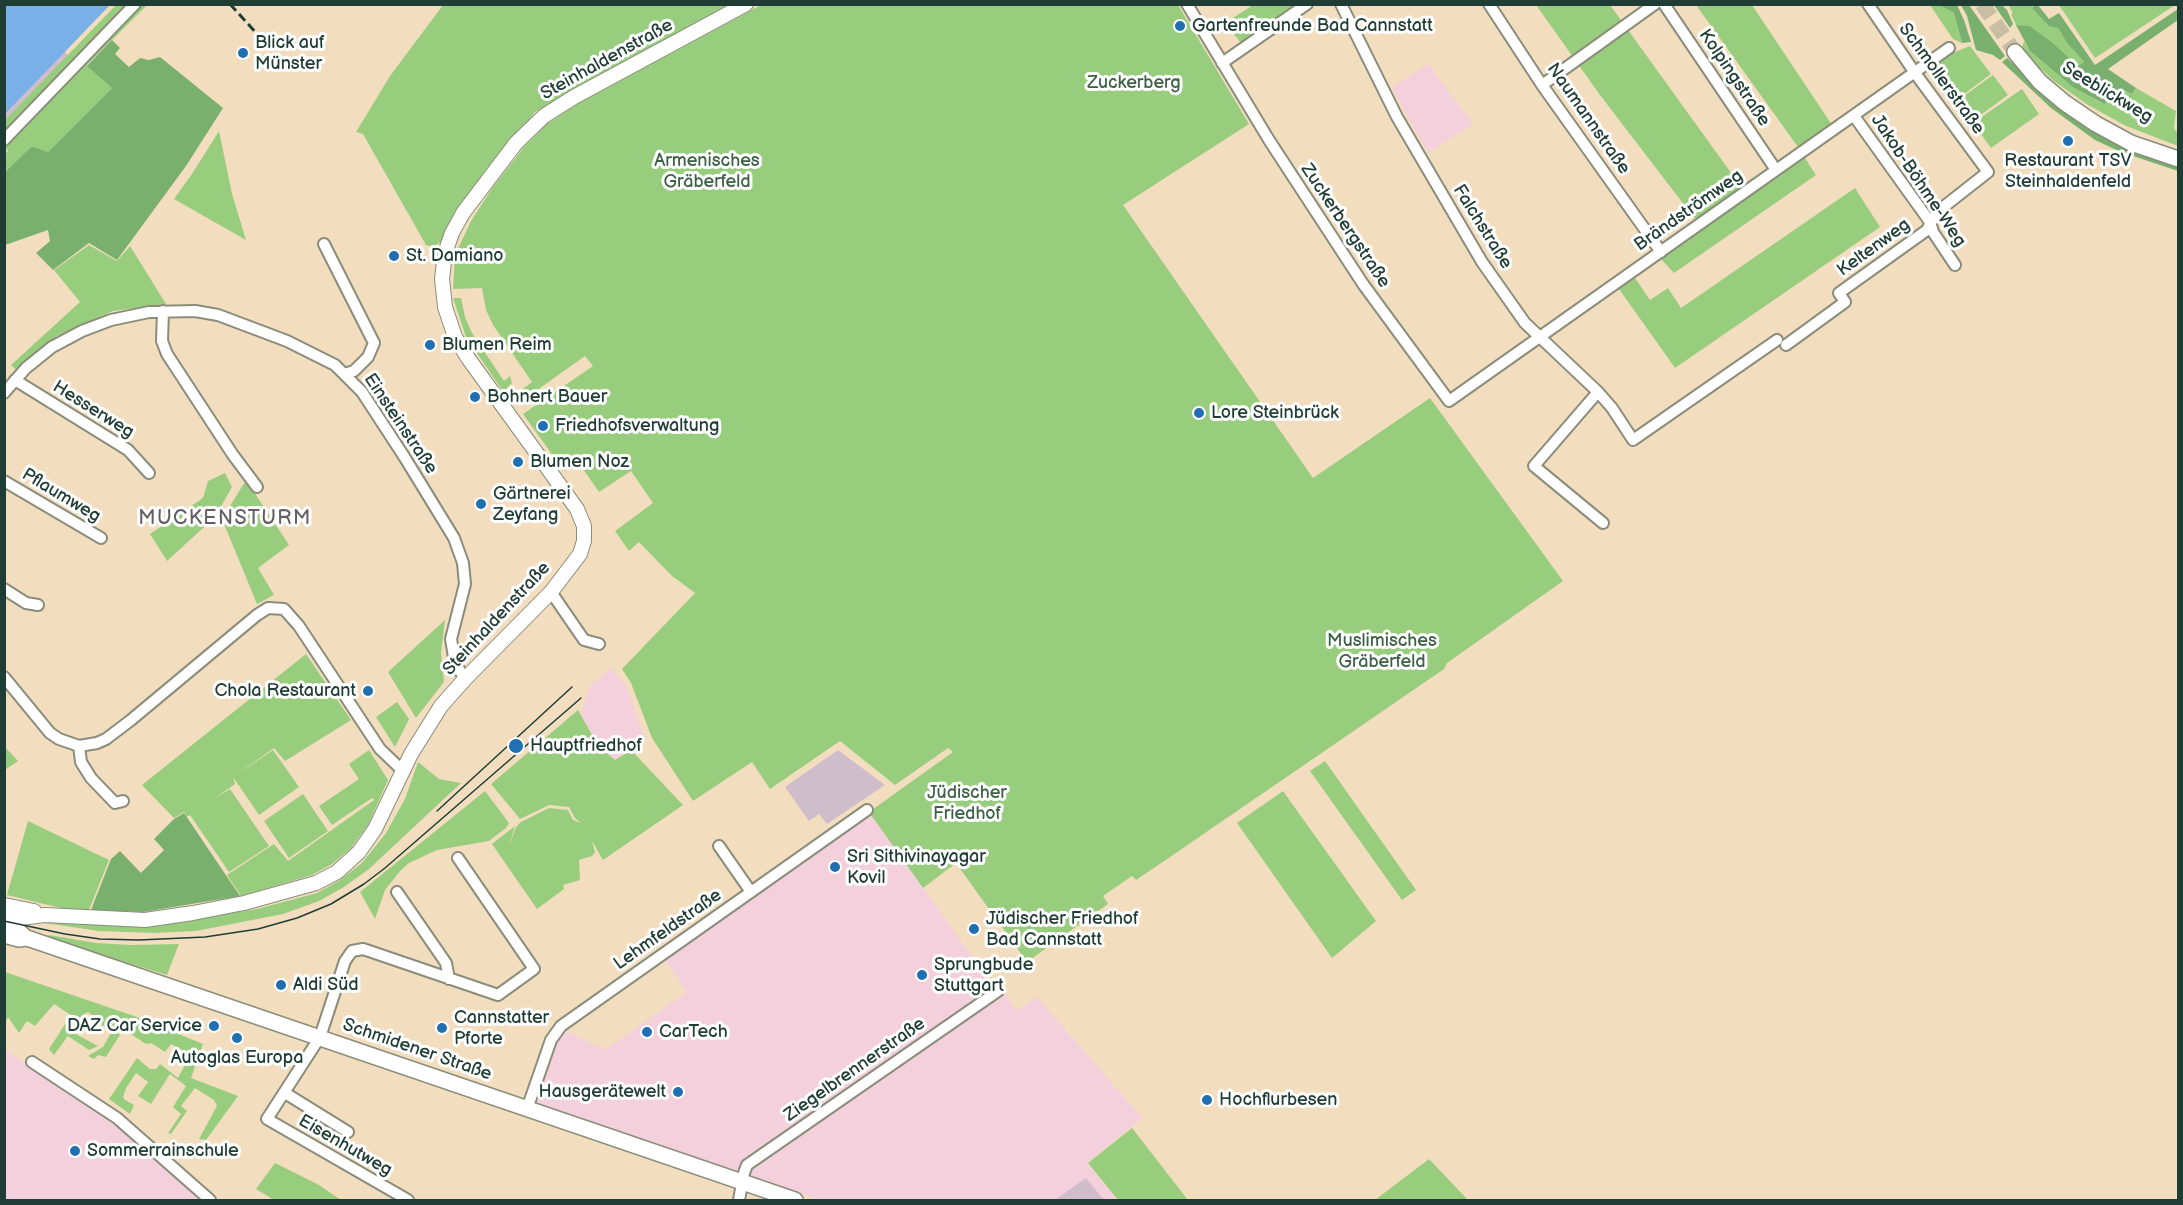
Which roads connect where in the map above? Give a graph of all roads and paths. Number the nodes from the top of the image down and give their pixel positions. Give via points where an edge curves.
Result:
1 (135, 4) edge
2 (746, 4) edge
3 (1187, 4) edge
4 (1307, 4) edge
5 (1341, 4) edge
6 (1489, 4) edge
7 (1655, 4) edge
8 (1664, 4) edge
9 (1868, 4) edge
10 (1948, 48) dead end
11 (1222, 63) junction
12 (1915, 73) junction
13 (1542, 85) junction
14 (1854, 116) junction
15 (4, 140) edge
16 (2178, 150) edge
17 (2178, 159) edge
18 (1776, 170) junction
19 (1988, 172) joint
20 (1930, 222) junction
21 (324, 244) dead end
22 (1660, 252) junction
23 (1955, 265) dead end
24 (163, 311) junction
25 (1541, 337) junction
26 (344, 374) junction
27 (15, 380) junction
28 (1598, 392) junction
29 (4, 393) edge
30 (1449, 401) joint
31 (1633, 440) joint
32 (149, 473) dead end
33 (4, 481) edge
34 (257, 487) dead end
35 (1603, 523) dead end
36 (101, 538) dead end
37 (4, 590) edge
38 (551, 592) junction
39 (38, 605) dead end
40 (599, 644) dead end
41 (4, 677) edge
42 (465, 679) junction
43 (80, 746) junction
44 (403, 771) junction
45 (123, 801) dead end
46 (867, 810) dead end
47 (719, 846) dead end
48 (458, 858) dead end
49 (397, 892) dead end
50 (751, 892) junction
51 (5, 919) edge
52 (450, 979) junction
53 (998, 991) dead end
54 (320, 1037) junction
55 (32, 1062) dead end
56 (285, 1093) junction
57 (527, 1109) junction
58 (348, 1132) dead end
59 (747, 1165) junction
60 (717, 1174) junction
61 (742, 1183) junction
62 (210, 1200) edge
63 (408, 1200) edge
64 (739, 1200) edge
65 (795, 1200) edge

1 - 15 street
2 - 38 street, Steinhaldenstraße via 544,116 516,143 463,213 445,253 442,293 455,337 577,509 585,526 580,554
3 - 11 street, Zuckerbergstraße
4 - 11 street
5 - 25 street, Falchstraße via 1397,117 1482,262 1525,322
6 - 13 street, Naumannstraße
7 - 13 street
8 - 18 street, Kolpingstraße
9 - 12 street, Schmollerstraße
10 - 12 street, Brändströmweg
11 - 30 street, Zuckerbergstraße via 1363,284
12 - 14 street, Brändströmweg
12 - 19 street, Schmollerstraße
13 - 22 street, Naumannstraße
14 - 18 street, Brändströmweg
14 - 20 street, Jakob-Böhme-Weg
16 - 17 main road, Seeblickweg via 2135,135 2103,118 2018,56 2048,89 2096,124
18 - 22 street, Brändströmweg
19 - 20 street, Keltenweg via 1937,212
20 - 23 street, Jakob-Böhme-Weg
20 - 31 street, Keltenweg via 1927,230 1839,293 1845,302
21 - 26 street via 374,344 354,371
22 - 25 street, Brändströmweg
24 - 26 street, Einsteinstraße via 218,315 318,356
24 - 27 street, Einsteinstraße via 111,320 82,331 52,347
24 - 34 street via 162,341 167,354
25 - 28 street, Falchstraße
25 - 30 street, Brändströmweg
26 - 42 street, Einsteinstraße via 376,412 454,538 465,584 451,639 455,663
27 - 29 street, Einsteinstraße
27 - 32 street, Hesserweg via 128,450
28 - 31 street, Falchstraße
28 - 35 street via 1534,466
33 - 36 street, Pflaumweg
37 - 39 street via 26,603
38 - 40 street via 584,640
38 - 42 street, Steinhaldenstraße
41 - 43 street via 50,733
42 - 44 street, Steinhaldenstraße via 441,706
43 - 44 street via 106,739 257,615 268,608 284,609 380,749
43 - 45 street via 81,762 91,778 115,803
44 - 51 street, Steinhaldenstraße via 375,829 359,852 337,872 316,883 244,903 145,920 45,915
46 - 50 street, Lehmfeldstraße
47 - 50 street
48 - 52 street via 534,969 498,995
49 - 52 street via 446,963
50 - 57 street, Lehmfeldstraße via 561,1026 552,1040
51 - 54 main road, Schmidener Straße via 26,938
52 - 54 street via 369,951 352,951 345,961
53 - 59 street, Ziegelbrennerstraße
54 - 56 street
54 - 57 main road, Schmidener Straße
55 - 62 street via 117,1118
56 - 58 street
56 - 63 street, Eisenhutweg via 267,1119
57 - 60 main road, Schmidener Straße
59 - 60 street, Ziegelbrennerstraße
59 - 61 street
60 - 61 main road, Schmidener Straße
61 - 64 street
61 - 65 main road, Schmidener Straße

